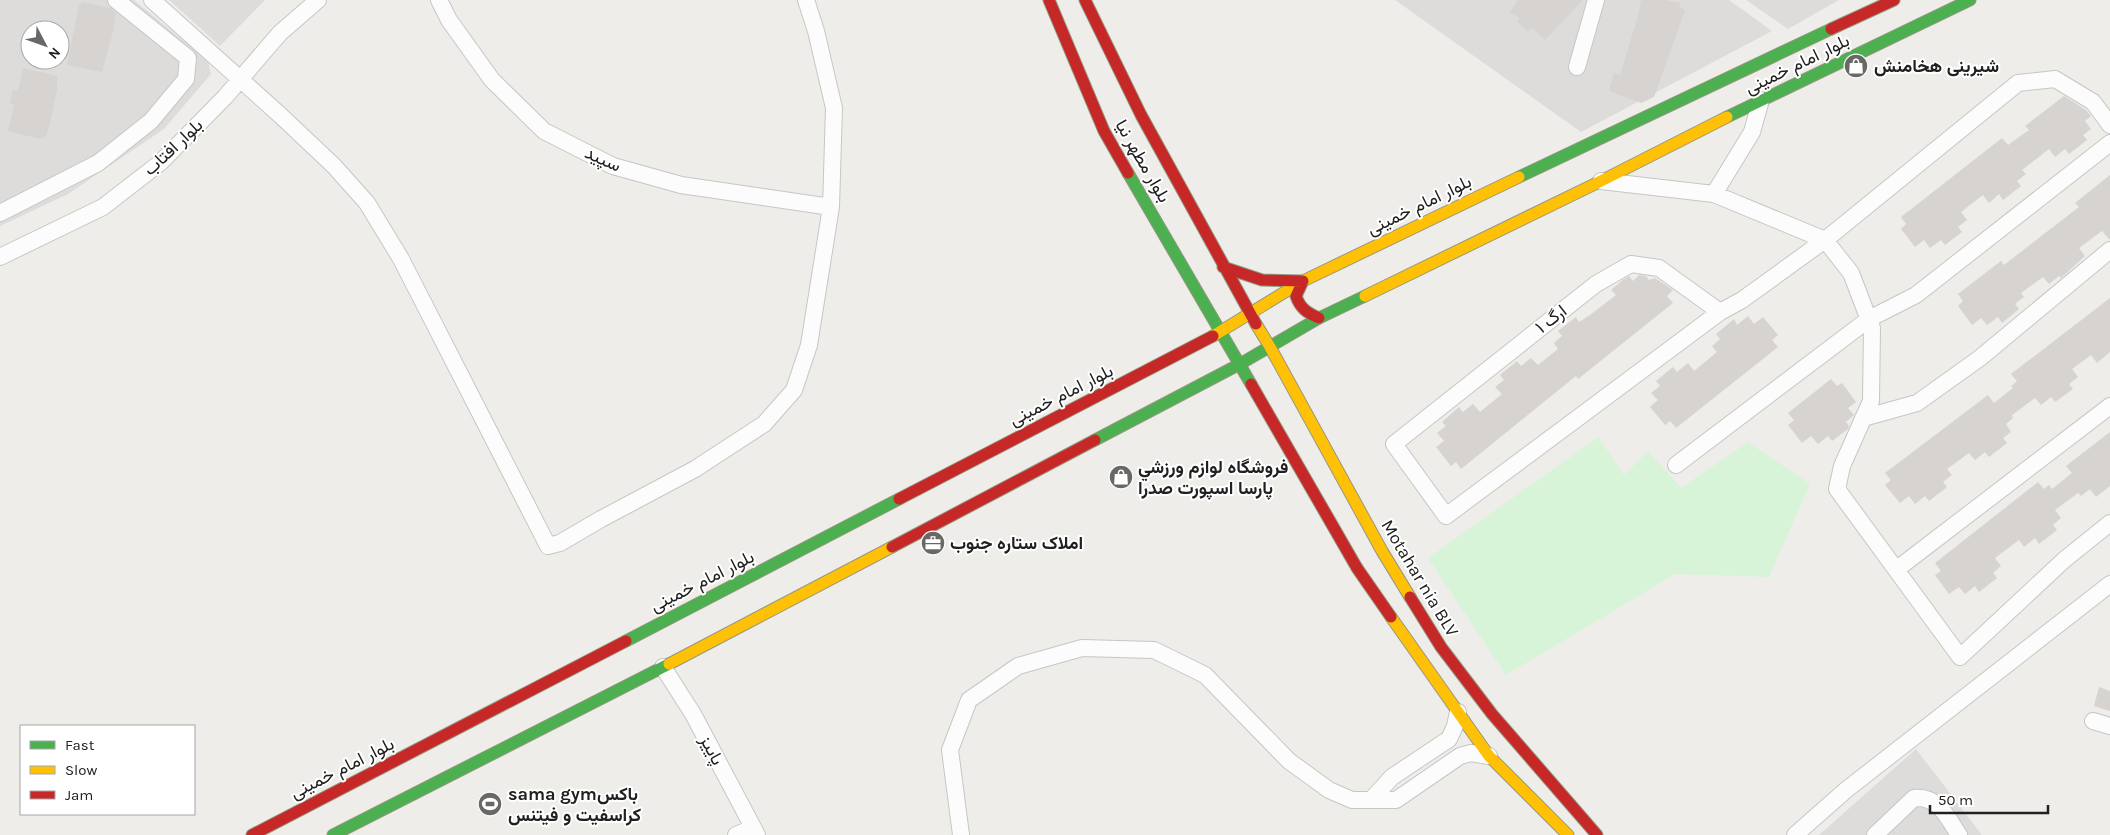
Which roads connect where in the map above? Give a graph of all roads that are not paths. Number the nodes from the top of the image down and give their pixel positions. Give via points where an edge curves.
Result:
1 (116, 0) edge
2 (152, 0) edge
3 (318, 0) edge
4 (439, 0) edge
5 (806, 0) edge
6 (1049, 0) edge
7 (1085, 0) edge
8 (1596, 0) edge
9 (1894, 0) edge
10 (1970, 0) edge
11 (1577, 67) dead end
12 (241, 79) junction
13 (1761, 100) junction
14 (2110, 125) edge
15 (2110, 143) edge
16 (1600, 181) junction
17 (1714, 194) junction
18 (831, 207) junction
19 (0, 213) edge
20 (1825, 240) junction
21 (2110, 250) edge
22 (0, 257) edge
23 (1223, 267) junction
24 (1303, 281) junction
25 (1720, 312) junction
26 (1249, 314) junction
27 (1319, 318) junction
28 (1869, 319) junction
29 (1221, 332) junction
30 (1270, 348) junction
31 (1176, 355) junction
32 (1187, 360) dead end
33 (1240, 364) junction
34 (2110, 406) edge
35 (1863, 418) junction
36 (1676, 465) dead end
37 (2110, 523) edge
38 (1897, 569) junction
39 (2110, 584) edge
40 (663, 667) junction
41 (1458, 712) junction
42 (2093, 721) dead end
43 (1482, 724) junction
44 (2110, 726) edge
45 (1490, 756) junction
46 (1371, 800) junction
47 (755, 831) edge
48 (252, 835) edge
49 (333, 835) edge
50 (736, 835) edge
51 (960, 835) edge
52 (1568, 835) edge
53 (1597, 835) edge
54 (1795, 835) edge
55 (1875, 835) edge
56 (1959, 835) edge

1 - 19 street via 188,58 186,79 151,121 98,163
2 - 12 street
3 - 12 street, بلوار افتاب via 280,33
4 - 18 street, سپید via 449,20 492,80 544,131 613,166 681,185
5 - 18 street via 834,108
6 - 29 main road, بلوار مطهر نیا via 1104,131
7 - 23 main road, بلوار مطهر نیا via 1141,115
8 - 11 street
9 - 24 main road, بلوار امام خمینی
10 - 13 main road, بلوار امام خمینی
12 - 18 street via 334,166 367,203 401,259 548,546 560,543 695,469 764,424 794,390 809,345
12 - 22 street, بلوار افتاب via 161,162 103,207
13 - 16 main road, بلوار امام خمینی
13 - 17 street via 1752,132
14 - 20 street via 2093,102 2055,79 2018,84
15 - 28 street via 1916,295
16 - 17 street
16 - 27 main road, بلوار امام خمینی
17 - 20 street
20 - 25 street via 1742,300
20 - 28 street via 1851,273
21 - 35 street via 1980,358 1917,403
23 - 24 main road via 1264,282
23 - 26 main road, بلوار مطهر نیا
24 - 26 main road, بلوار امام خمینی
24 - 27 main road via 1296,296 1299,305 1305,313
25 - 25 street, ارگ ۱ via 1659,268 1631,264 1596,284 1394,444 1446,516
26 - 29 main road, بلوار امام خمینی
26 - 30 main road, Motahar nia BLV
27 - 30 main road, بلوار امام خمینی
28 - 35 street via 1872,328 1871,401
28 - 36 street
29 - 31 main road, بلوار امام خمینی
29 - 33 main road, Motahar nia BLV
30 - 33 main road, بلوار امام خمینی
30 - 43 main road, Motahar nia BLV
31 - 32 main road
31 - 48 main road, بلوار امام خمینی
33 - 40 main road, بلوار امام خمینی via 1193,383
33 - 41 main road, Motahar nia BLV via 1357,568
34 - 38 street
35 - 38 street via 1842,466 1837,489
37 - 38 street via 2064,560 1960,656
39 - 54 street via 1852,785
40 - 47 street, پاییز via 694,714
40 - 49 main road, بلوار امام خمینی
41 - 43 main road, Motahar nia BLV
41 - 46 street via 1449,739 1392,777
42 - 44 street
43 - 45 main road, Motahar nia BLV
43 - 53 main road, Motahar nia BLV
45 - 46 street via 1471,753 1460,756 1396,800
45 - 52 main road, Motahar nia BLV
46 - 51 street via 1352,800 1329,790 1289,761 1205,675 1154,650 1082,648 1018,666 969,700 950,750
47 - 50 street
55 - 56 street via 1914,798 1920,797 1941,806

